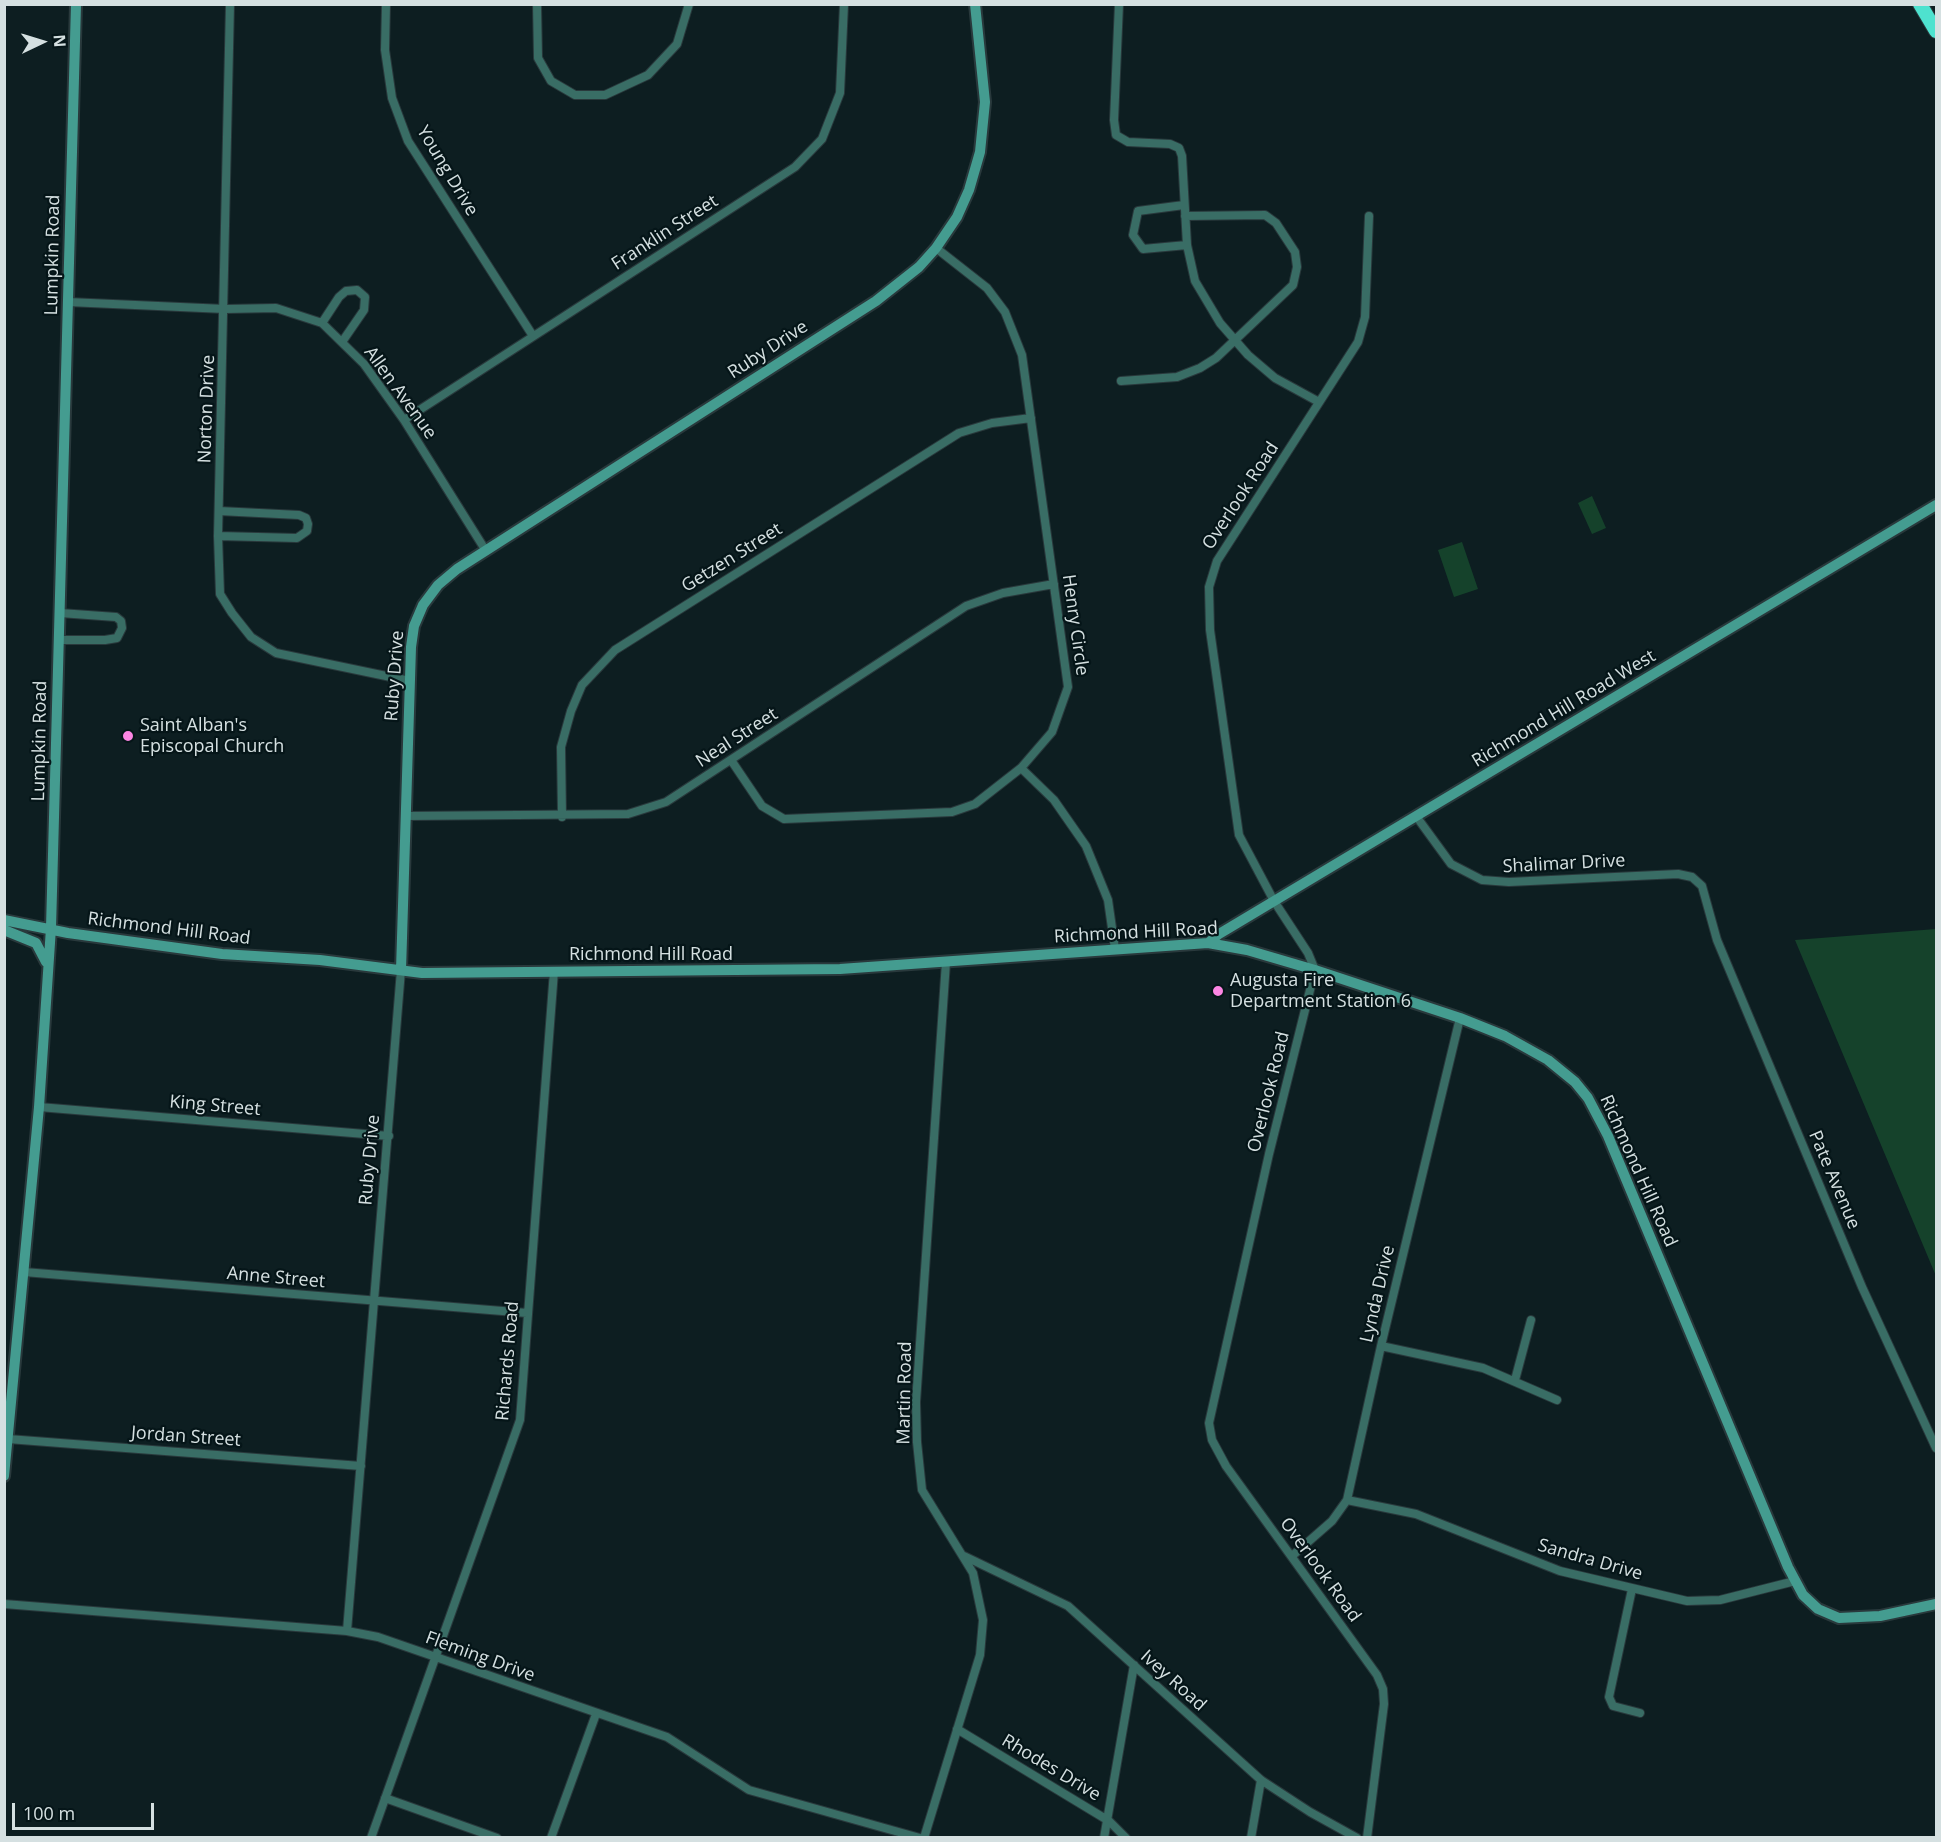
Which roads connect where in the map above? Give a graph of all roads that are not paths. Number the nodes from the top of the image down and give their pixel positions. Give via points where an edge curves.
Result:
1 (76, 4) edge
2 (230, 4) edge
3 (386, 4) edge
4 (537, 4) edge
5 (689, 4) edge
6 (844, 4) edge
7 (975, 4) edge
8 (1119, 4) edge
9 (1920, 4) edge
10 (1936, 32) edge
11 (1184, 205) junction
12 (1185, 216) junction
13 (1369, 216) dead end
14 (1187, 245) junction
15 (936, 248) junction
16 (68, 302) junction
17 (225, 309) junction
18 (322, 323) junction
19 (533, 336) junction
20 (1235, 340) junction
21 (342, 342) junction
22 (1121, 381) dead end
23 (1319, 402) junction
24 (1031, 418) junction
25 (404, 420) junction
26 (1936, 505) edge
27 (219, 511) junction
28 (218, 536) junction
29 (486, 551) junction
30 (1054, 584) junction
31 (60, 613) junction
32 (59, 639) junction
33 (410, 681) junction
34 (731, 760) junction
35 (1021, 768) junction
36 (406, 816) junction
37 (1416, 816) junction
38 (562, 817) junction
39 (1274, 901) junction
40 (4, 920) edge
41 (1710, 920) joint
42 (51, 928) junction
43 (4, 930) edge
44 (1208, 943) junction
45 (1115, 949) junction
46 (946, 962) junction
47 (48, 967) junction
48 (401, 970) junction
49 (1315, 970) junction
50 (554, 971) junction
51 (1460, 1018) junction
52 (39, 1107) junction
53 (389, 1136) junction
54 (24, 1272) junction
55 (374, 1301) junction
56 (527, 1313) junction
57 (1531, 1320) dead end
58 (1381, 1346) junction
59 (1515, 1380) junction
60 (1557, 1400) dead end
61 (8, 1439) junction
62 (1936, 1448) edge
63 (361, 1466) junction
64 (4, 1476) edge
65 (1347, 1500) junction
66 (964, 1556) junction
67 (1292, 1556) junction
68 (1795, 1581) junction
69 (1632, 1589) junction
70 (4, 1604) edge
71 (1936, 1604) edge
72 (347, 1631) junction
73 (436, 1658) junction
74 (1134, 1665) junction
75 (1640, 1713) dead end
76 (596, 1714) junction
77 (957, 1729) junction
78 (1261, 1780) junction
79 (385, 1798) junction
80 (1109, 1821) junction
81 (371, 1838) edge
82 (497, 1838) edge
83 (551, 1838) edge
84 (922, 1838) edge
85 (1104, 1838) edge
86 (1126, 1838) edge
87 (1251, 1838) edge
88 (1357, 1838) edge
89 (1367, 1838) edge

1 - 16 street, Lumpkin Road
2 - 17 street, Norton Drive
3 - 19 street, Young Drive via 385,50 392,99 408,141
4 - 5 street via 538,58 551,81 574,94 605,95 648,75 677,44
6 - 19 street, Franklin Street via 840,93 822,139 795,167
7 - 15 street, Ruby Drive via 984,91 982,140 969,190
8 - 11 street via 1115,131 1122,140 1179,148
9 - 10 highway
11 - 12 street
11 - 14 street via 1138,211 1133,235 1143,249
12 - 14 street
12 - 20 street via 1265,215 1296,252 1293,285
13 - 23 street, Overlook Road via 1365,317 1358,342
14 - 20 street via 1195,281
15 - 24 street, Henry Circle via 987,288 1005,312 1021,349
15 - 29 street, Ruby Drive via 908,277 876,301
16 - 17 street, Allen Avenue
16 - 31 street, Lumpkin Road
17 - 18 street, Allen Avenue via 276,308
17 - 27 street, Norton Drive
18 - 21 street, Allen Avenue
18 - 21 street via 346,291 357,290 365,297 364,310
19 - 25 street, Franklin Street
20 - 22 street via 1216,358 1177,377
20 - 23 street via 1275,378
21 - 25 street, Allen Avenue via 364,364
23 - 39 street, Overlook Road via 1216,561 1209,587 1210,630 1239,835
24 - 30 street, Henry Circle
24 - 38 street, Getzen Street via 992,423 959,433 615,650 582,684 571,711 561,747
25 - 29 street, Allen Avenue
26 - 37 street, Richmond Hill Road West
27 - 28 street, Norton Drive
27 - 28 street via 298,514 308,524 307,531 297,538
28 - 33 street, Norton Drive via 220,594 251,637 276,653
29 - 33 street, Ruby Drive via 448,575 423,605 412,638
30 - 34 street, Neal Street via 1003,593 966,606
30 - 35 street, Henry Circle via 1068,687 1052,732
31 - 32 street, Lumpkin Road
31 - 32 street via 116,617 122,627 117,638
32 - 42 street, Lumpkin Road
33 - 36 street, Ruby Drive
34 - 35 street, Henry Circle via 762,806 784,819 952,812 975,804
34 - 38 street, Neal Street via 666,802 628,814
35 - 45 street via 1054,800 1086,846 1108,900
36 - 38 street, Neal Street
36 - 48 street, Ruby Drive
37 - 39 street, Richmond Hill Road West
37 - 41 street, Shalimar Drive via 1445,858 1470,876 1509,882 1685,875 1706,892
39 - 44 street, Richmond Hill Road West
39 - 49 street, Overlook Road
40 - 42 street, Richmond Hill Road
41 - 62 street, Pate Avenue via 1858,1276
42 - 47 street, Lumpkin Road
42 - 48 street, Richmond Hill Road via 222,954
43 - 47 street via 36,943
44 - 45 street, Richmond Hill Road
44 - 49 street, Richmond Hill Road
45 - 46 street, Richmond Hill Road
46 - 50 street, Richmond Hill Road via 830,969
46 - 66 street, Martin Road via 916,1402 922,1490
47 - 52 street, Lumpkin Road
48 - 50 street, Richmond Hill Road
48 - 53 street, Ruby Drive
49 - 51 street, Richmond Hill Road
49 - 67 street, Overlook Road via 1209,1423 1212,1440 1226,1466
50 - 56 street, Richards Road
51 - 58 street, Lynda Drive
51 - 68 street, Richmond Hill Road via 1505,1036 1548,1060 1588,1098 1608,1136
52 - 53 street, King Street
52 - 54 street, Lumpkin Road
53 - 55 street, Ruby Drive
54 - 55 street, Anne Street
54 - 61 street, Lumpkin Road
55 - 56 street, Anne Street
55 - 63 street, Ruby Drive
56 - 73 street, Richards Road via 518,1430
57 - 59 street
58 - 59 street via 1483,1368
58 - 65 street, Lynda Drive
59 - 60 street
61 - 63 street, Jordan Street
61 - 64 street, Lumpkin Road
63 - 72 street, Ruby Drive
65 - 67 street, Lynda Drive via 1332,1521
65 - 69 street, Sandra Drive via 1416,1514 1560,1571
66 - 74 street, Ivey Road via 1068,1606
66 - 77 street, Martin Road via 978,1587 983,1620 980,1655
67 - 89 street, Overlook Road via 1383,1689
68 - 69 street, Sandra Drive via 1699,1602
68 - 71 street, Richmond Hill Road via 1818,1610 1839,1618 1880,1616
69 - 75 street via 1609,1697 1613,1706
70 - 72 street, Fleming Drive
72 - 73 street, Fleming Drive via 378,1637
73 - 76 street, Fleming Drive
73 - 79 street, Richards Road
74 - 78 street, Ivey Road
74 - 80 street
76 - 83 street
76 - 84 street, Fleming Drive via 668,1737 748,1790
77 - 80 street, Rhodes Drive
77 - 84 street, Martin Road
78 - 87 street
78 - 88 street, Ivey Road
79 - 81 street, Richards Road
79 - 82 street
80 - 85 street
80 - 86 street, Rhodes Drive

